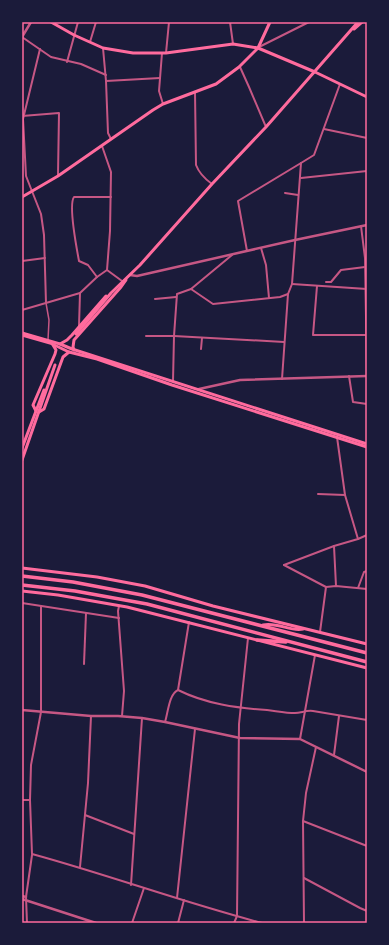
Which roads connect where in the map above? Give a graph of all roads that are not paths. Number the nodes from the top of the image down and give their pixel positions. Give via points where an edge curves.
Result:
1 (31, 22) edge
2 (51, 22) edge
3 (78, 22) edge
4 (96, 22) edge
5 (169, 22) edge
6 (230, 22) edge
7 (270, 22) edge
8 (309, 22) edge
9 (358, 22) edge
10 (362, 22) edge
11 (74, 35) junction
12 (22, 37) edge
13 (346, 37) junction
14 (90, 42) junction
15 (233, 44) junction
16 (103, 48) junction
17 (258, 48) junction
18 (40, 49) junction
19 (162, 53) junction
20 (166, 53) junction
21 (67, 62) junction
22 (239, 67) junction
23 (315, 72) junction
24 (106, 75) junction
25 (160, 78) junction
26 (106, 80) junction
27 (340, 84) junction
28 (195, 92) junction
29 (367, 97) edge
30 (163, 104) junction
31 (23, 116) edge
32 (266, 127) junction
33 (324, 129) junction
34 (367, 138) edge
35 (111, 139) junction
36 (102, 145) junction
37 (301, 163) junction
38 (367, 171) edge
39 (58, 176) junction
40 (300, 178) junction
41 (212, 184) junction
42 (31, 192) junction
43 (285, 193) dead end
44 (298, 195) junction
45 (22, 197) edge
46 (111, 198) junction
47 (367, 225) edge
48 (361, 226) junction
49 (295, 240) junction
50 (261, 248) junction
51 (247, 251) junction
52 (233, 254) junction
53 (46, 258) junction
54 (22, 261) edge
55 (365, 267) junction
56 (107, 270) junction
57 (128, 276) junction
58 (97, 277) junction
59 (122, 281) junction
60 (326, 282) dead end
61 (292, 284) junction
62 (317, 286) junction
63 (191, 289) junction
64 (366, 289) edge
65 (80, 293) junction
66 (288, 294) junction
67 (176, 297) junction
68 (269, 298) junction
69 (155, 299) dead end
70 (46, 303) junction
71 (22, 310) edge
72 (79, 326) junction
73 (22, 334) edge
74 (72, 335) junction
75 (76, 335) junction
76 (367, 335) edge
77 (146, 336) dead end
78 (174, 336) junction
79 (202, 338) junction
80 (48, 340) junction
81 (284, 342) junction
82 (60, 344) junction
83 (53, 345) junction
84 (201, 349) dead end
85 (74, 350) junction
86 (69, 352) junction
87 (55, 354) junction
88 (63, 357) junction
89 (349, 376) junction
90 (367, 376) edge
91 (282, 379) junction
92 (173, 382) junction
93 (198, 390) junction
94 (193, 391) junction
95 (367, 404) edge
96 (37, 411) junction
97 (337, 437) junction
98 (367, 445) edge
99 (22, 448) edge
100 (22, 460) edge
101 (318, 494) dead end
102 (346, 496) junction
103 (367, 535) edge
104 (358, 540) junction
105 (334, 546) junction
106 (22, 568) edge
107 (367, 571) edge
108 (22, 576) edge
109 (22, 585) edge
110 (336, 586) junction
111 (326, 587) junction
112 (358, 588) junction
113 (367, 589) edge
114 (22, 591) edge
115 (22, 603) edge
116 (119, 605) junction
117 (41, 606) junction
118 (86, 613) junction
119 (119, 618) junction
120 (189, 622) junction
121 (263, 625) junction
122 (305, 628) junction
123 (320, 632) junction
124 (248, 638) junction
125 (257, 640) junction
126 (297, 643) junction
127 (367, 644) edge
128 (367, 653) edge
129 (315, 655) junction
130 (367, 662) edge
131 (84, 664) dead end
132 (367, 668) edge
133 (178, 690) junction
134 (240, 708) junction
135 (22, 710) edge
136 (306, 710) junction
137 (41, 712) junction
138 (91, 716) junction
139 (122, 716) junction
140 (339, 716) junction
141 (142, 718) junction
142 (367, 720) edge
143 (166, 722) junction
144 (195, 729) junction
145 (240, 738) junction
146 (300, 739) junction
147 (316, 747) junction
148 (334, 755) junction
149 (367, 772) edge
150 (22, 800) edge
151 (30, 800) junction
152 (85, 815) junction
153 (303, 821) junction
154 (134, 834) junction
155 (367, 846) edge
156 (32, 854) junction
157 (80, 867) junction
158 (304, 878) junction
159 (131, 885) junction
160 (144, 888) junction
161 (22, 896) edge
162 (177, 898) junction
163 (22, 899) edge
164 (26, 899) junction
165 (184, 900) junction
166 (367, 911) edge
167 (237, 916) junction
168 (27, 923) edge
169 (96, 923) edge
170 (132, 923) edge
171 (178, 923) edge
172 (234, 923) edge
173 (262, 923) edge
174 (304, 923) edge

1 - 12 street
2 - 11 main road
3 - 11 street
4 - 14 street
5 - 20 street
6 - 15 street
7 - 17 main road
8 - 17 street
9 - 13 main road
10 - 13 main road
11 - 14 main road
11 - 21 street
12 - 18 street
13 - 23 main road
14 - 16 main road
15 - 17 main road
15 - 20 main road
16 - 19 main road via 133,53
16 - 24 street
17 - 22 main road
17 - 23 main road
18 - 21 street via 51,57
18 - 31 street
19 - 20 main road
19 - 25 street
21 - 24 street via 81,64
22 - 28 main road via 216,84
22 - 32 street
23 - 27 main road
23 - 32 main road
24 - 26 street
25 - 26 street
25 - 30 street via 159,91
26 - 35 street via 108,133
27 - 29 main road
27 - 33 street
28 - 30 main road
28 - 41 street via 196,165 204,178
30 - 35 main road
31 - 39 street via 59,113
31 - 42 street via 26,176
32 - 41 main road
33 - 34 street
33 - 37 street via 314,155
35 - 36 main road
36 - 39 main road
36 - 46 street via 112,172
37 - 40 street
37 - 51 street via 238,201
38 - 40 street
39 - 42 main road
40 - 44 street
41 - 57 main road
42 - 45 main road
42 - 53 street via 41,214
43 - 44 street
44 - 49 street
46 - 56 street
46 - 58 street via 74,197 72,200 71,215 79,261 88,265
47 - 48 street
48 - 49 street
48 - 55 street
49 - 50 street
49 - 61 street
50 - 51 street
50 - 68 street via 266,264
51 - 52 street
52 - 57 street
52 - 63 street
53 - 54 street
53 - 70 street
55 - 60 street via 341,270 332,282
55 - 64 street
56 - 58 street
56 - 59 street
57 - 59 main road
57 - 75 main road via 121,287
58 - 65 street
59 - 72 main road
59 - 75 main road
61 - 62 street
61 - 66 street
62 - 64 street
62 - 76 street via 312,335
63 - 67 street via 177,294
63 - 68 street via 214,304
64 - 76 street
65 - 70 street
65 - 72 street
66 - 68 street
66 - 81 street
67 - 69 street
67 - 78 street
70 - 71 street
70 - 80 street via 49,320
72 - 74 main road
73 - 80 main road
73 - 83 main road
74 - 75 main road via 73,338
74 - 82 main road
75 - 85 main road
76 - 90 street
77 - 78 street
78 - 79 street
78 - 92 street
79 - 81 street
79 - 84 street
80 - 82 main road
81 - 91 street
82 - 85 main road
83 - 86 main road
83 - 87 main road
85 - 92 main road
86 - 88 main road
86 - 94 main road
87 - 88 main road
87 - 96 main road via 33,405
88 - 96 main road via 44,409
89 - 90 street
89 - 91 street
89 - 95 street via 353,402
91 - 93 street via 240,380
92 - 93 main road
93 - 94 street
93 - 98 main road
94 - 97 main road
96 - 96 main road via 55,365
96 - 99 main road
96 - 100 main road
97 - 98 main road
97 - 102 street
101 - 102 street
102 - 104 street
103 - 104 street
104 - 105 street
105 - 110 street
105 - 111 street via 284,565
106 - 122 main road via 121,581
107 - 112 street via 364,572
108 - 121 highway via 73,582 142,595
109 - 126 highway via 75,591 147,604
110 - 111 street
110 - 112 street
111 - 123 street
112 - 113 street
114 - 116 main road
115 - 117 street
116 - 119 street
116 - 120 main road
117 - 118 street
117 - 137 street
118 - 119 street
118 - 131 street
119 - 139 street via 124,691
120 - 124 main road
120 - 133 street
121 - 122 main road via 271,624 299,630
121 - 128 highway
122 - 123 main road
123 - 127 main road
124 - 125 main road
124 - 134 street
125 - 126 highway
125 - 129 main road
126 - 130 highway
129 - 132 main road
129 - 136 street
133 - 134 street
133 - 143 street via 173,695
134 - 136 street via 296,713
134 - 145 street
135 - 137 street
136 - 140 street
136 - 146 street
137 - 138 street
137 - 151 street via 31,765
138 - 139 street
138 - 152 street
139 - 141 street
140 - 142 street
140 - 148 street
141 - 143 street
141 - 154 street
143 - 144 street
144 - 145 street
144 - 162 street
145 - 146 street
145 - 167 street
146 - 147 street
147 - 148 street
147 - 153 street
148 - 149 street
150 - 151 street
151 - 156 street
152 - 154 street
152 - 157 street
153 - 155 street
153 - 158 street
154 - 159 street
156 - 157 street
156 - 164 street
157 - 159 street
158 - 166 street
158 - 174 street
159 - 160 street
160 - 162 street
160 - 170 street
161 - 164 street
162 - 165 street
163 - 164 street
164 - 168 street
164 - 169 street
165 - 167 street
165 - 171 street
167 - 172 street
167 - 173 street

